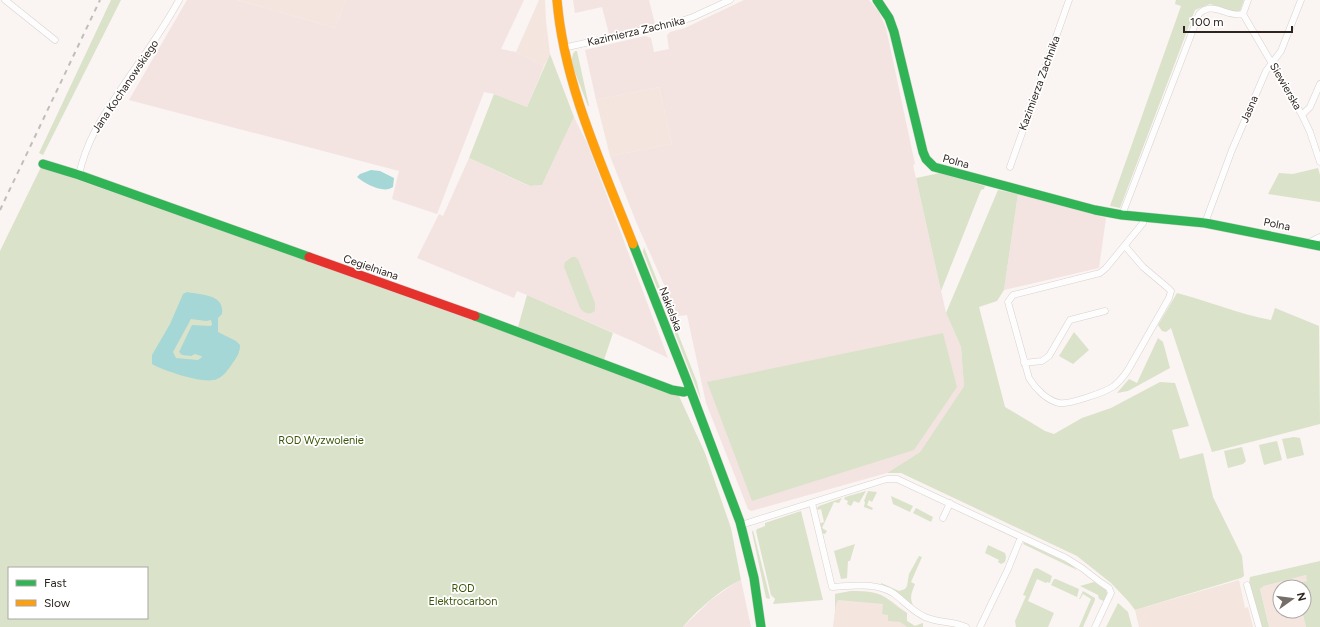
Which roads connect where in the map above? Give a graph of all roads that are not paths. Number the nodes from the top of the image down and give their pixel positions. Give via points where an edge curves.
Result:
1 (4, 0) edge
2 (179, 0) edge
3 (557, 0) edge
4 (730, 0) edge
5 (877, 0) edge
6 (1069, 0) edge
7 (1248, 0) edge
8 (1301, 0) edge
9 (1243, 14) junction
10 (55, 40) dead end
11 (563, 48) junction
12 (1272, 63) junction
13 (1320, 84) edge
14 (1302, 115) junction
15 (1320, 162) edge
16 (43, 164) dead end
17 (1010, 167) dead end
18 (79, 175) junction
19 (1122, 215) junction
20 (1143, 217) junction
21 (1204, 223) junction
22 (1320, 237) edge
23 (1308, 243) junction
24 (1125, 246) junction
25 (1320, 246) edge
26 (1104, 312) dead end
27 (1024, 362) junction
28 (690, 390) junction
29 (812, 503) junction
30 (950, 503) junction
31 (943, 518) dead end
32 (741, 525) junction
33 (1021, 537) junction
34 (1247, 585) dead end
35 (761, 627) edge
36 (966, 627) edge
37 (980, 627) edge
38 (1095, 627) edge
39 (1259, 627) edge

1 - 10 street
2 - 18 street, Jana Kochanowskiego via 91,137
3 - 11 street, Nakielska
4 - 11 street, Kazimierza Zachnika via 675,23
5 - 19 street, Polna via 891,23 923,152 931,165 938,169
6 - 17 street, Kazimierza Zachnika
7 - 9 street
8 - 12 street, Jasna via 1281,51
9 - 12 street, Siewierska
9 - 19 street via 1237,16 1213,7 1207,7 1199,14
11 - 28 street, Nakielska via 590,135
12 - 14 street, Siewierska
12 - 21 street, Jasna via 1266,71 1232,150
13 - 14 street via 1310,107
14 - 15 street, Siewierska
16 - 18 street, Cegielniana
18 - 28 street, Cegielniana via 515,330 672,390
19 - 20 street, Polna
20 - 21 street, Polna
20 - 24 street via 1143,223
21 - 23 street, Polna
22 - 23 street
23 - 25 street, Polna
24 - 27 street via 1100,272 1013,295 1008,302
24 - 27 street via 1171,291 1121,379 1108,390 1060,403 1034,388
26 - 27 street via 1070,320 1046,359
28 - 32 street, Nakielska
29 - 30 street via 887,479 897,479
29 - 32 street
29 - 36 street via 832,587 874,586 892,593 926,618
30 - 31 street
30 - 33 street
32 - 35 street, Nakielska via 756,586
33 - 37 street
33 - 38 street via 1082,568 1109,588 1111,593
34 - 39 street

